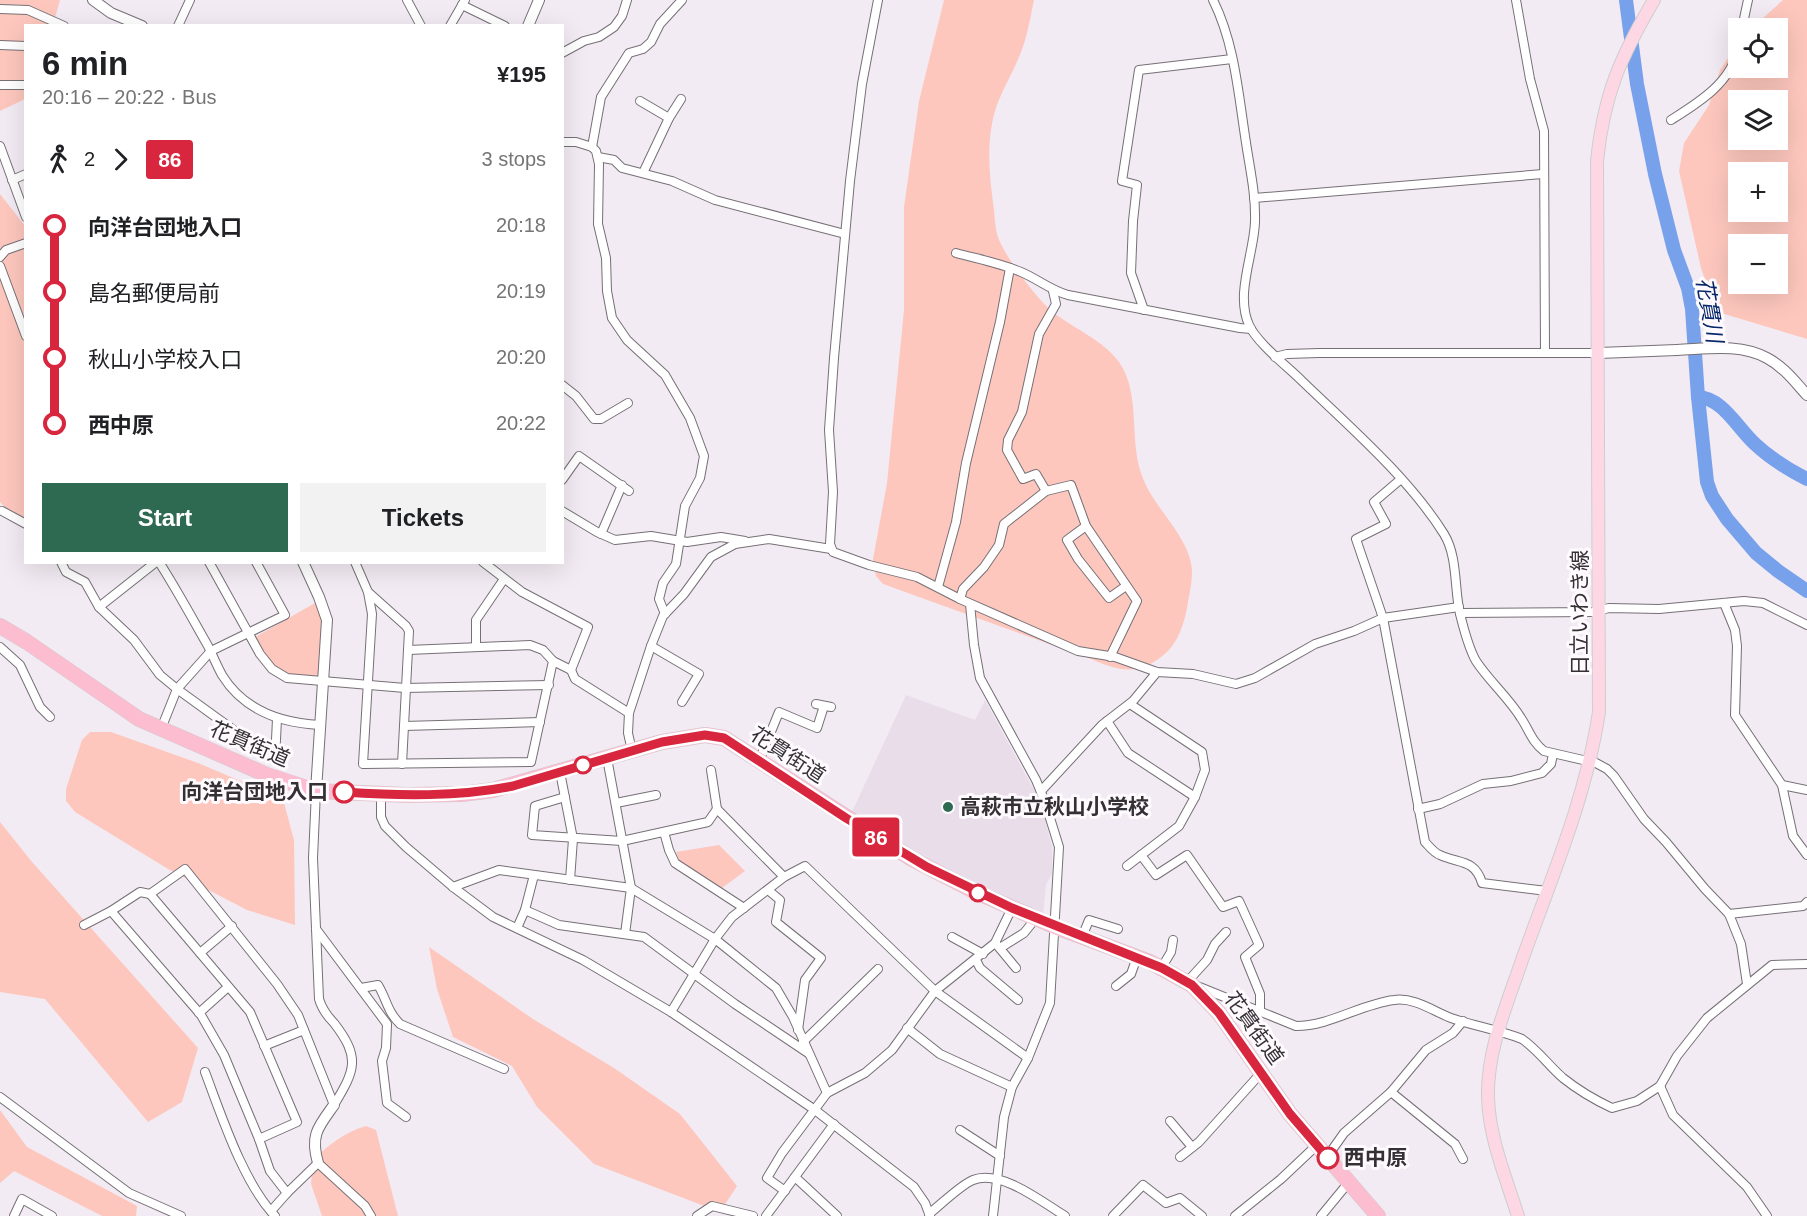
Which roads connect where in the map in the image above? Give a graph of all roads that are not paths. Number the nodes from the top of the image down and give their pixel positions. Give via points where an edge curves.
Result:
1 (93, 0) edge
2 (190, 0) edge
3 (407, 0) edge
4 (538, 0) edge
5 (627, 0) edge
6 (682, 0) edge
7 (878, 0) edge
8 (1213, 0) edge
9 (1516, 0) edge
10 (1654, 0) edge
11 (1749, 0) edge
12 (464, 3) edge
13 (0, 9) edge
14 (1744, 18) edge
15 (60, 24) edge
16 (137, 24) edge
17 (179, 24) edge
18 (420, 24) edge
19 (451, 24) edge
20 (501, 24) edge
21 (529, 24) edge
22 (0, 45) edge
23 (24, 46) edge
24 (564, 51) edge
25 (1232, 58) junction
26 (1728, 72) edge
27 (0, 85) edge
28 (24, 85) edge
29 (681, 99) dead end
30 (640, 101) dead end
31 (669, 118) junction
32 (1671, 120) dead end
33 (564, 142) edge
34 (0, 146) edge
35 (592, 147) junction
36 (598, 157) junction
37 (643, 173) junction
38 (1543, 174) junction
39 (24, 175) edge
40 (12, 180) junction
41 (1254, 198) junction
42 (24, 212) edge
43 (845, 234) junction
44 (24, 244) edge
45 (956, 253) dead end
46 (0, 257) edge
47 (0, 266) edge
48 (1010, 268) junction
49 (1053, 291) junction
50 (1144, 310) junction
51 (22, 317) edge
52 (1251, 329) junction
53 (1545, 353) junction
54 (1599, 353) junction
55 (1275, 357) junction
56 (564, 387) edge
57 (1807, 395) edge
58 (628, 403) dead end
59 (564, 477) edge
60 (1401, 479) junction
61 (1046, 490) junction
62 (2, 511) dead end
63 (564, 512) edge
64 (24, 523) edge
65 (1086, 526) junction
66 (601, 534) junction
67 (680, 541) junction
68 (748, 542) junction
69 (831, 549) junction
70 (62, 564) edge
71 (155, 564) edge
72 (159, 564) edge
73 (210, 564) edge
74 (257, 564) edge
75 (304, 564) edge
76 (356, 564) edge
77 (485, 564) edge
78 (504, 579) junction
79 (1126, 586) junction
80 (938, 587) junction
81 (368, 592) junction
82 (960, 599) junction
83 (1724, 603) junction
84 (970, 604) junction
85 (99, 607) junction
86 (1459, 610) junction
87 (1599, 610) junction
88 (665, 614) junction
89 (1383, 618) junction
90 (1807, 625) edge
91 (0, 626) edge
92 (249, 634) junction
93 (651, 646) junction
94 (476, 647) junction
95 (0, 648) edge
96 (408, 650) junction
97 (211, 651) junction
98 (1110, 657) junction
99 (553, 661) junction
100 (571, 670) junction
101 (1157, 672) junction
102 (323, 682) junction
103 (367, 685) junction
104 (549, 685) junction
105 (405, 688) junction
106 (177, 689) junction
107 (682, 702) dead end
108 (1130, 704) junction
109 (824, 706) dead end
110 (629, 713) junction
111 (50, 717) dead end
112 (278, 719) junction
113 (1107, 721) junction
114 (540, 722) junction
115 (320, 725) junction
116 (404, 726) junction
117 (160, 729) junction
118 (632, 751) junction
119 (1553, 754) junction
120 (607, 758) junction
121 (759, 761) junction
122 (1590, 762) junction
123 (402, 764) junction
124 (711, 770) dead end
125 (560, 772) junction
126 (1782, 785) junction
127 (1807, 790) edge
128 (316, 791) junction
129 (1041, 791) junction
130 (381, 795) junction
131 (656, 795) dead end
132 (565, 797) junction
133 (1195, 797) junction
134 (616, 803) junction
135 (717, 809) junction
136 (1418, 809) junction
137 (664, 832) junction
138 (573, 838) junction
139 (622, 841) junction
140 (1141, 855) junction
141 (1807, 855) edge
142 (1127, 866) dead end
143 (534, 875) junction
144 (784, 877) junction
145 (570, 880) junction
146 (453, 887) junction
147 (631, 888) junction
148 (768, 890) junction
149 (1547, 891) junction
150 (150, 894) junction
151 (1807, 902) edge
152 (744, 908) junction
153 (1012, 908) junction
154 (525, 910) junction
155 (111, 911) junction
156 (1729, 914) junction
157 (1036, 918) junction
158 (84, 926) dead end
159 (232, 926) junction
160 (1056, 927) junction
161 (517, 928) junction
162 (315, 929) junction
163 (1118, 929) dead end
164 (1226, 932) dead end
165 (625, 934) junction
166 (952, 937) dead end
167 (1082, 937) junction
168 (715, 939) junction
169 (1173, 940) dead end
170 (997, 945) junction
171 (200, 953) junction
172 (979, 957) junction
173 (1137, 957) junction
174 (1807, 964) edge
175 (1016, 968) dead end
176 (1162, 968) junction
177 (878, 969) dead end
178 (694, 974) junction
179 (1190, 983) junction
180 (1747, 984) junction
181 (1116, 986) dead end
182 (228, 987) junction
183 (361, 988) junction
184 (936, 991) junction
185 (1018, 1000) dead end
186 (671, 1012) junction
187 (1260, 1012) junction
188 (199, 1013) junction
189 (1463, 1021) junction
190 (907, 1028) junction
191 (304, 1030) junction
192 (798, 1030) junction
193 (1498, 1030) junction
194 (803, 1042) junction
195 (264, 1046) junction
196 (808, 1053) junction
197 (1028, 1058) junction
198 (504, 1069) dead end
199 (205, 1072) dead end
200 (1261, 1073) junction
201 (1660, 1086) junction
202 (1012, 1087) junction
203 (1391, 1092) junction
204 (827, 1094) junction
205 (0, 1097) edge
206 (334, 1105) junction
207 (815, 1110) junction
208 (406, 1117) dead end
209 (1170, 1121) dead end
210 (834, 1124) junction
211 (960, 1130) dead end
212 (259, 1139) junction
213 (1317, 1145) junction
214 (1192, 1147) junction
215 (1000, 1156) junction
216 (1180, 1158) dead end
217 (1328, 1158) junction
218 (1463, 1159) dead end
219 (318, 1163) junction
220 (795, 1178) junction
221 (997, 1179) junction
222 (1349, 1182) junction
223 (785, 1191) junction
224 (287, 1193) junction
225 (273, 1214) edge
226 (929, 1215) edge
227 (14, 1216) edge
228 (52, 1216) edge
229 (181, 1216) edge
230 (371, 1216) edge
231 (697, 1216) edge
232 (753, 1216) edge
233 (766, 1216) edge
234 (837, 1216) edge
235 (993, 1216) edge
236 (1065, 1216) edge
237 (1113, 1216) edge
238 (1202, 1216) edge
239 (1235, 1216) edge
240 (1321, 1216) edge
241 (1378, 1216) edge
242 (1518, 1216) edge
243 (1767, 1216) edge

1 - 16 street via 111,14
2 - 17 street
3 - 18 street
4 - 21 street
5 - 24 street via 614,27
6 - 35 street via 660,24 651,42 629,53 601,97
7 - 43 street via 862,84
8 - 25 street via 1223,20
9 - 38 street via 1544,131
10 - 54 main road, 日立いわき線 via 1622,58 1601,127
11 - 14 street
12 - 19 street
12 - 20 street
13 - 15 street via 28,10
22 - 23 street
25 - 41 street
25 - 50 street via 1138,70 1122,182 1137,185 1131,273
26 - 32 street via 1707,96
27 - 28 street
29 - 31 street
30 - 31 street
31 - 37 street
33 - 35 street
34 - 40 street
35 - 36 street
36 - 37 street
36 - 67 street via 598,224 606,258 609,309 617,328 665,375 690,418 704,456 700,478 685,506
37 - 43 street via 672,180 715,200
38 - 41 street
38 - 53 street
39 - 40 street
40 - 42 street
41 - 52 street via 1245,298
43 - 69 street via 829,430
44 - 46 street via 6,250
45 - 48 street
47 - 51 street
48 - 49 street
48 - 80 street via 956,522
49 - 50 street
49 - 61 street via 1056,304 1039,334 1022,412 1007,450 1023,479 1036,474
50 - 52 street
52 - 55 street
53 - 54 street
53 - 55 street via 1319,353
54 - 57 street via 1706,348 1750,351 1782,368
54 - 87 main road, 日立いわき線
55 - 60 street
56 - 58 street via 594,419
59 - 66 street via 579,456 626,488
60 - 86 street via 1449,546
60 - 89 street via 1374,502 1386,524 1356,538
61 - 65 street via 1071,485
61 - 82 street via 1004,524 999,545
62 - 64 street
63 - 66 street
65 - 79 street
65 - 79 street via 1066,540 1078,559 1109,598
66 - 67 street via 615,540 651,536
67 - 68 street via 726,537
67 - 88 street via 676,564 663,583 659,599
68 - 69 street via 783,540
68 - 88 street via 727,547 711,557
69 - 80 street via 838,555
70 - 85 street via 66,572 85,582
71 - 85 street
72 - 97 street
73 - 92 street
74 - 92 street via 285,615
75 - 102 street via 327,620
76 - 81 street
77 - 78 street
78 - 94 street via 476,620
78 - 100 street via 588,627
79 - 98 street via 1137,601
80 - 82 street
81 - 96 street via 406,626
81 - 103 street via 372,615
82 - 84 street
83 - 87 street
83 - 90 street via 1762,603
83 - 126 street via 1737,646 1735,715
84 - 98 street via 1078,651
84 - 129 street via 980,678
85 - 106 street via 134,640 159,675
86 - 87 street
86 - 89 street
86 - 119 street via 1476,661 1521,718 1534,743
87 - 122 main road, 日立いわき線 via 1599,712
88 - 93 street
89 - 101 street via 1315,644 1241,683
89 - 136 street
91 - 117 highway, 花貫街道 via 117,705
92 - 97 street
92 - 102 street via 272,669 293,680
93 - 107 street via 699,674
93 - 110 street
94 - 96 street
94 - 99 street via 533,646
95 - 111 street via 20,666 40,706
96 - 105 street
97 - 106 street
97 - 112 street via 234,691
98 - 101 street
99 - 100 street
99 - 104 street
100 - 110 street via 575,679
101 - 108 street
102 - 103 street
102 - 115 street
103 - 105 street
103 - 123 street via 363,764
104 - 105 street
104 - 114 street
105 - 116 street
106 - 112 street via 275,760
106 - 117 street
108 - 113 street
108 - 133 street via 1202,752 1204,770
109 - 121 street via 817,728 779,712
110 - 118 street
112 - 115 street
113 - 129 street
113 - 133 street via 1128,753
114 - 116 street
114 - 123 street via 531,762
115 - 128 street
116 - 123 street
117 - 128 highway, 花貫街道 via 267,776
118 - 120 highway, 花貫街道
118 - 121 highway, 花貫街道 via 682,738 714,735
119 - 122 street
119 - 136 street via 1551,764 1542,773 1483,784 1440,804
120 - 125 highway, 花貫街道
120 - 134 street
121 - 153 highway, 花貫街道 via 912,859
122 - 149 main road, 日立いわき線
122 - 156 street via 1614,776 1644,819
124 - 135 street
125 - 130 highway, 花貫街道 via 513,786 462,794
125 - 132 street
126 - 127 street
126 - 141 street via 1793,836
128 - 130 highway, 花貫街道
128 - 162 street
129 - 160 street via 1059,847
130 - 146 street via 385,826
131 - 134 street
132 - 138 street
132 - 138 street via 535,806 532,835
133 - 140 street via 1179,826
134 - 139 street
135 - 137 street via 708,822
135 - 144 street
136 - 149 street via 1425,842 1438,855 1462,860 1479,872 1482,883
137 - 139 street
137 - 152 street via 675,863
138 - 139 street
138 - 145 street
139 - 147 street
140 - 142 street
140 - 187 street via 1156,875 1187,855 1223,907 1239,901 1259,945 1245,957 1260,994
143 - 145 street
143 - 146 street via 499,870
143 - 154 street
144 - 148 street
144 - 184 street via 805,866
145 - 147 street
146 - 161 street via 492,917
147 - 165 street
147 - 168 street
148 - 152 street
148 - 192 street via 780,900 776,922 821,958 805,980
149 - 193 main road, 日立いわき線
150 - 155 street via 140,892
150 - 159 street via 185,869
150 - 171 street
151 - 156 street via 1803,906
152 - 168 street
153 - 157 highway, 花貫街道
153 - 170 street
154 - 161 street
154 - 165 street via 559,925
155 - 158 street
155 - 188 street
156 - 180 street via 1742,944
157 - 160 highway, 花貫街道
157 - 170 street via 1024,933
159 - 171 street
159 - 191 street via 277,984
160 - 167 highway, 花貫街道
160 - 197 street via 1050,1003
161 - 186 street via 584,960
162 - 183 street
162 - 206 street via 321,1005 354,1058 349,1080
163 - 167 street via 1089,920
164 - 179 street
165 - 178 street via 644,936
166 - 172 street
167 - 173 highway, 花貫街道
168 - 178 street
168 - 192 street via 776,988
169 - 176 street
170 - 172 street
170 - 175 street
171 - 182 street
172 - 184 street
172 - 185 street via 980,968
173 - 176 highway, 花貫街道
173 - 181 street via 1131,974
174 - 180 street via 1772,966
176 - 179 highway, 花貫街道
177 - 194 street
178 - 186 street
178 - 196 street
179 - 187 street
179 - 200 highway, 花貫街道 via 1219,1013
180 - 201 street via 1707,1018 1677,1056
182 - 188 street
182 - 195 street via 250,1012
183 - 198 street via 378,985 390,1014 400,1024
183 - 208 street via 387,1024 382,1061 387,1103
184 - 190 street
184 - 197 street
186 - 207 street
187 - 189 street via 1288,1024 1305,1026 1382,1002 1406,1000
188 - 212 street via 224,1055
189 - 193 street
189 - 203 street via 1453,1033 1426,1050
190 - 202 street via 940,1054
190 - 204 street via 892,1050 865,1073
191 - 195 street
191 - 206 street
192 - 194 street
193 - 201 street via 1531,1045 1563,1077 1612,1108 1637,1101
193 - 242 main road, 日立いわき線 via 1488,1076 1489,1110
194 - 196 street
195 - 212 street via 297,1122
196 - 204 street
197 - 202 street
199 - 225 street via 226,1130 262,1202
200 - 213 highway, 花貫街道
200 - 214 street
201 - 243 street via 1673,1115 1747,1187
202 - 215 street
203 - 217 street via 1344,1133
203 - 218 street via 1455,1144
204 - 207 street
205 - 229 street via 129,1193
206 - 219 street via 315,1136
207 - 210 street
207 - 223 street via 766,1178
209 - 214 street
210 - 220 street
210 - 226 street via 914,1187
211 - 215 street
212 - 224 street via 270,1171
213 - 217 highway, 花貫街道
213 - 239 street
214 - 216 street
215 - 221 street
217 - 222 highway, 花貫街道
219 - 224 street
219 - 230 street
220 - 223 street
220 - 234 street
221 - 226 street via 972,1180
221 - 235 street
221 - 236 street via 1020,1188
222 - 240 street
222 - 241 highway, 花貫街道
223 - 233 street
224 - 225 street
227 - 228 street via 22,1199
231 - 232 street via 712,1206
237 - 238 street via 1143,1185 1166,1203 1180,1198

